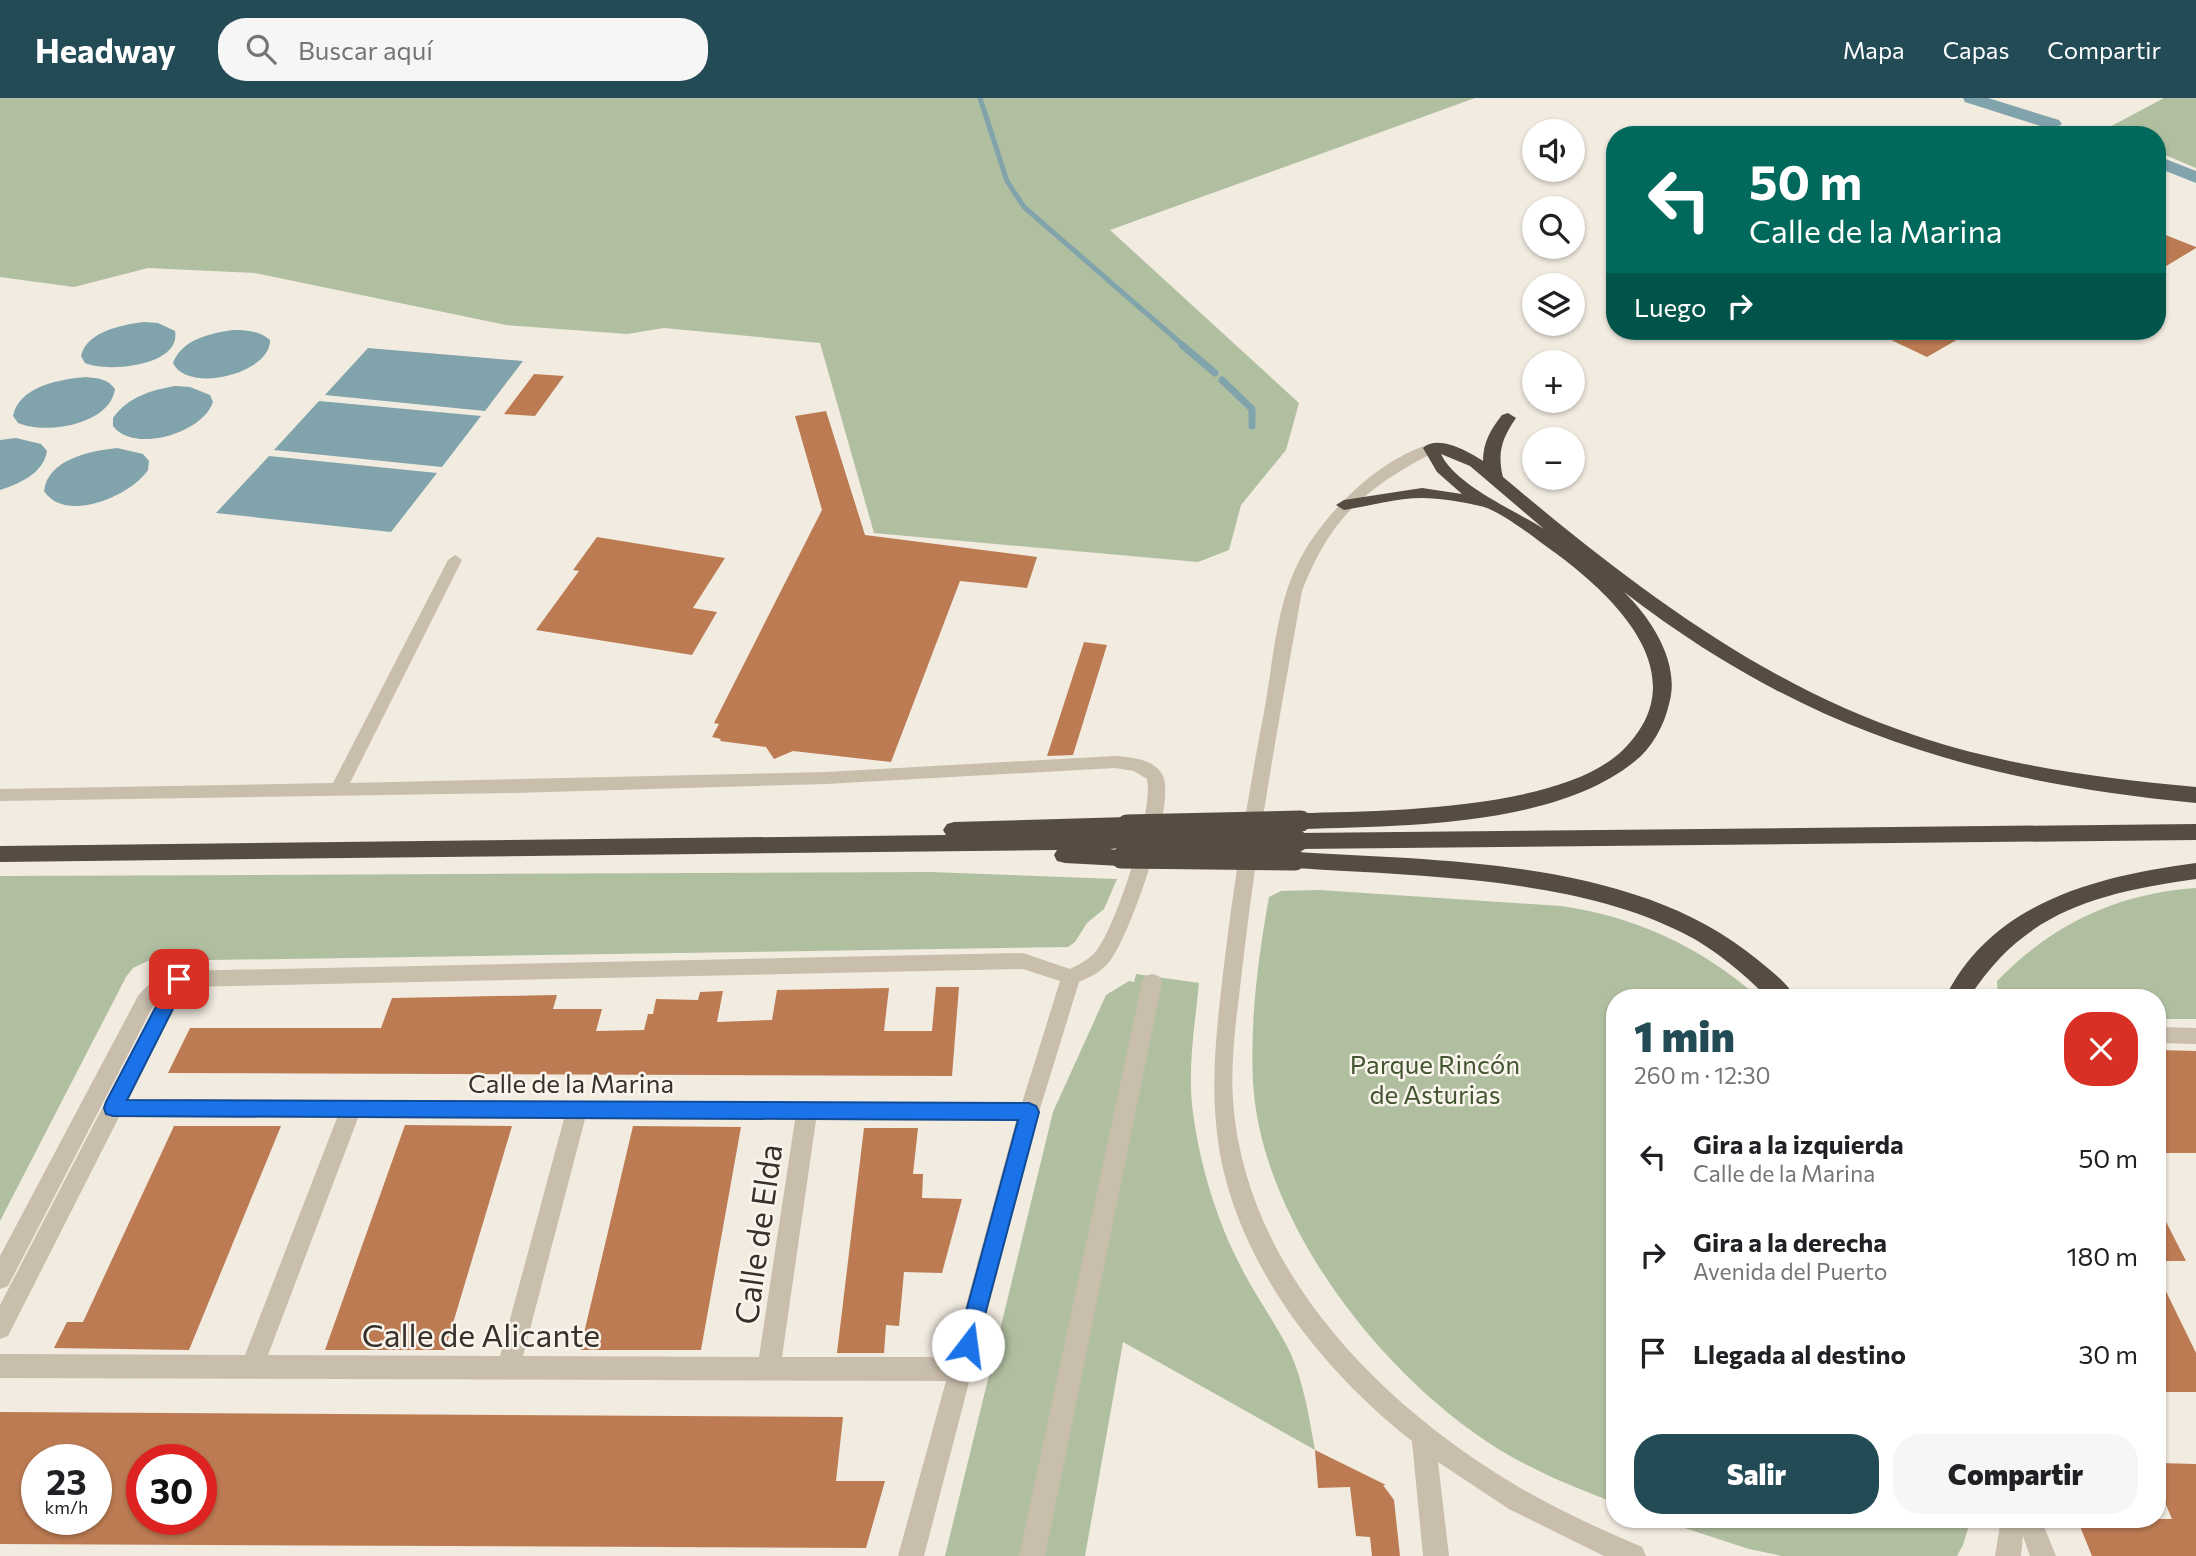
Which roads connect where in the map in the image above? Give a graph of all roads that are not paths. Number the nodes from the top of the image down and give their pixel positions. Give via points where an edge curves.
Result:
1 (1508, 418) dead end
2 (1431, 448) junction
3 (1494, 479) junction
4 (1345, 505) junction
5 (1494, 505) junction
6 (455, 559) dead end
7 (339, 788) junction
8 (0, 795) edge
9 (2196, 795) edge
10 (2196, 832) edge
11 (1124, 841) junction
12 (1298, 841) junction
13 (645, 848) junction
14 (0, 854) edge
15 (2196, 871) edge
16 (1071, 977) junction
17 (179, 979) junction
18 (1152, 982) dead end
19 (1774, 989) edge
20 (1962, 989) edge
21 (2166, 1035) edge
22 (2196, 1036) edge
23 (113, 1108) junction
24 (351, 1109) junction
25 (577, 1110) junction
26 (807, 1111) junction
27 (1029, 1112) junction
28 (0, 1278) edge
29 (0, 1328) edge
30 (0, 1366) edge
31 (252, 1367) junction
32 (509, 1367) junction
33 (769, 1367) junction
34 (961, 1369) junction
35 (1423, 1436) junction
36 (2012, 1528) edge
37 (2032, 1528) edge
38 (911, 1556) edge
39 (1032, 1556) edge
40 (1436, 1556) edge
41 (1633, 1556) edge
42 (2008, 1556) edge
43 (2043, 1556) edge

1 - 3 highway via 1490,452
2 - 3 highway via 1463,455
2 - 4 street
2 - 5 highway via 1440,468
3 - 9 highway via 1671,616 1760,674 1817,704 1879,730 1991,765 2106,786
4 - 5 highway via 1422,493
4 - 35 street via 1312,547 1294,591 1239,908 1223,1103 1239,1188 1281,1280 1338,1358
5 - 12 highway via 1565,552 1640,621 1657,654 1663,685 1660,710 1650,734 1620,765 1568,790
6 - 7 street
7 - 8 street
7 - 16 street via 813,779 1131,763 1146,769 1159,786 1154,816 1129,900 1105,953 1096,964
10 - 12 highway
11 - 12 highway, bridge
11 - 12 highway, bridge
11 - 13 highway
11 - 13 highway via 713,837
12 - 19 highway via 1622,900 1710,938
13 - 14 highway
15 - 20 highway via 2130,880 2049,908 1985,957
16 - 17 street via 1015,961
16 - 27 street
17 - 23 street
17 - 28 street via 157,987 145,1002
18 - 39 street
21 - 22 street
23 - 24 street, Calle de la Marina
23 - 29 street
24 - 25 street, Calle de la Marina
24 - 31 street
25 - 26 street, Calle de la Marina
25 - 32 street
26 - 27 street, Calle de la Marina
26 - 33 street, Calle de Elda
27 - 34 street
30 - 31 street, Calle de Alicante
31 - 32 street, Calle de Alicante
32 - 33 street, Calle de Alicante
33 - 34 street, Calle de Alicante
34 - 38 street
35 - 40 street
35 - 41 street via 1503,1491
36 - 42 street
37 - 43 street

